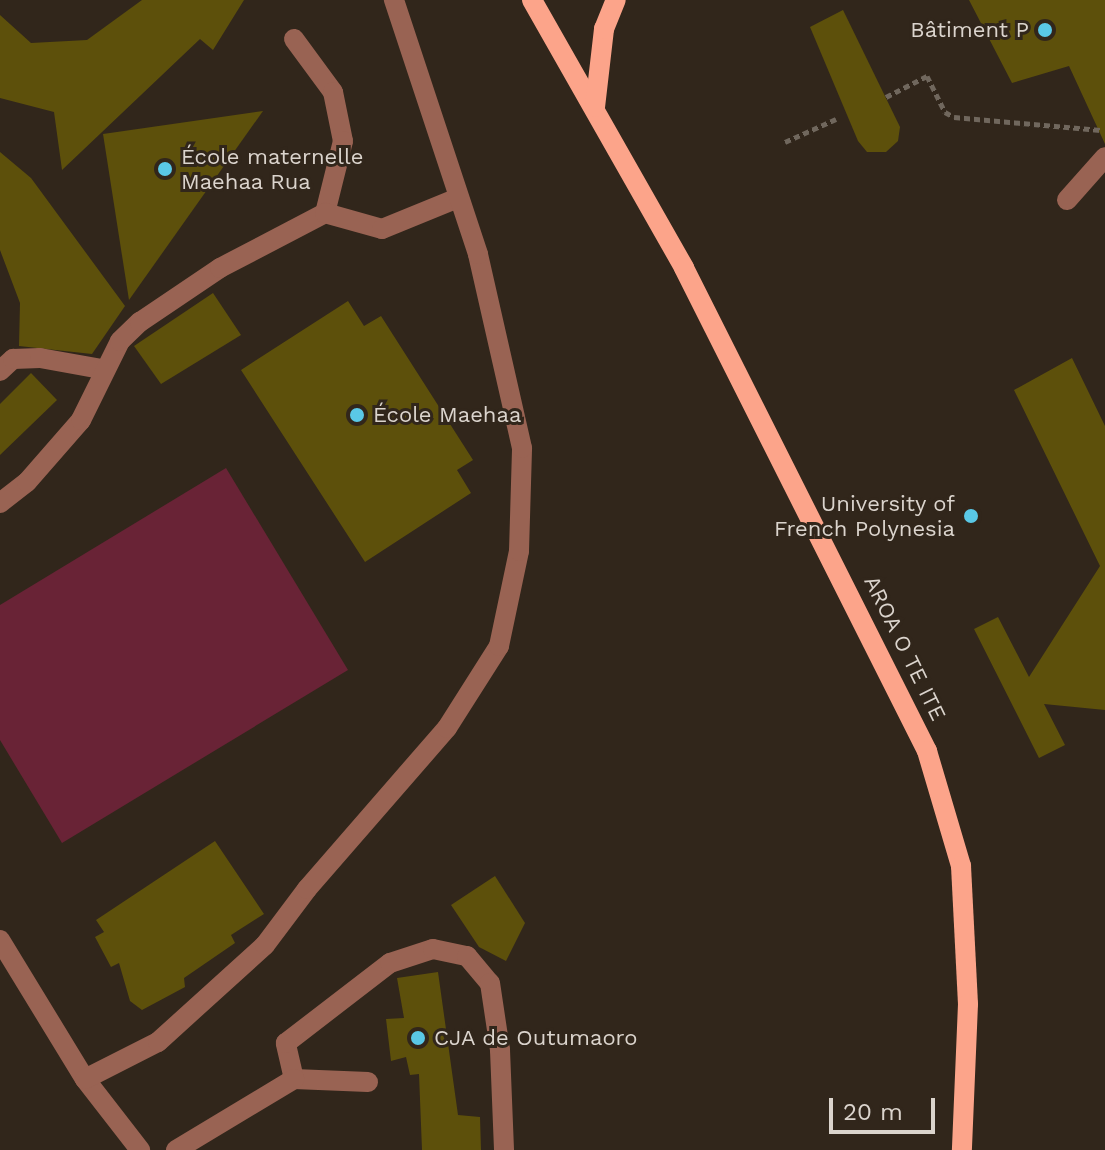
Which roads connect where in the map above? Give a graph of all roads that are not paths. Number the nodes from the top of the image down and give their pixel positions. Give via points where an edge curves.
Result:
1 (394, 0) edge
2 (532, 0) edge
3 (616, 0) edge
4 (294, 39) dead end
5 (595, 107) junction
6 (1105, 157) edge
7 (458, 198) junction
8 (1067, 200) dead end
9 (325, 213) junction
10 (102, 369) junction
11 (0, 371) edge
12 (2, 499) edge
13 (0, 940) edge
14 (85, 1079) junction
15 (294, 1079) junction
16 (368, 1082) dead end
17 (140, 1150) edge
18 (176, 1150) edge
19 (504, 1150) edge
20 (962, 1150) edge

1 - 7 lane
2 - 5 main road, AROA O TE ITE
3 - 5 main road via 604,29
4 - 9 lane via 333,92 343,141
5 - 20 main road, AROA O TE ITE via 774,440 927,751 961,866 968,1004
6 - 8 lane
7 - 9 lane via 382,229
7 - 14 lane via 478,254 522,448 519,551 499,646 447,728 337,852 265,945 158,1042
9 - 10 lane via 282,231 140,322
10 - 11 lane via 40,358 13,359
10 - 12 lane via 81,420
13 - 14 lane
14 - 17 lane
15 - 16 lane
15 - 18 lane
15 - 19 lane via 286,1043 344,995 390,963 433,949 467,956 490,983 500,1050

